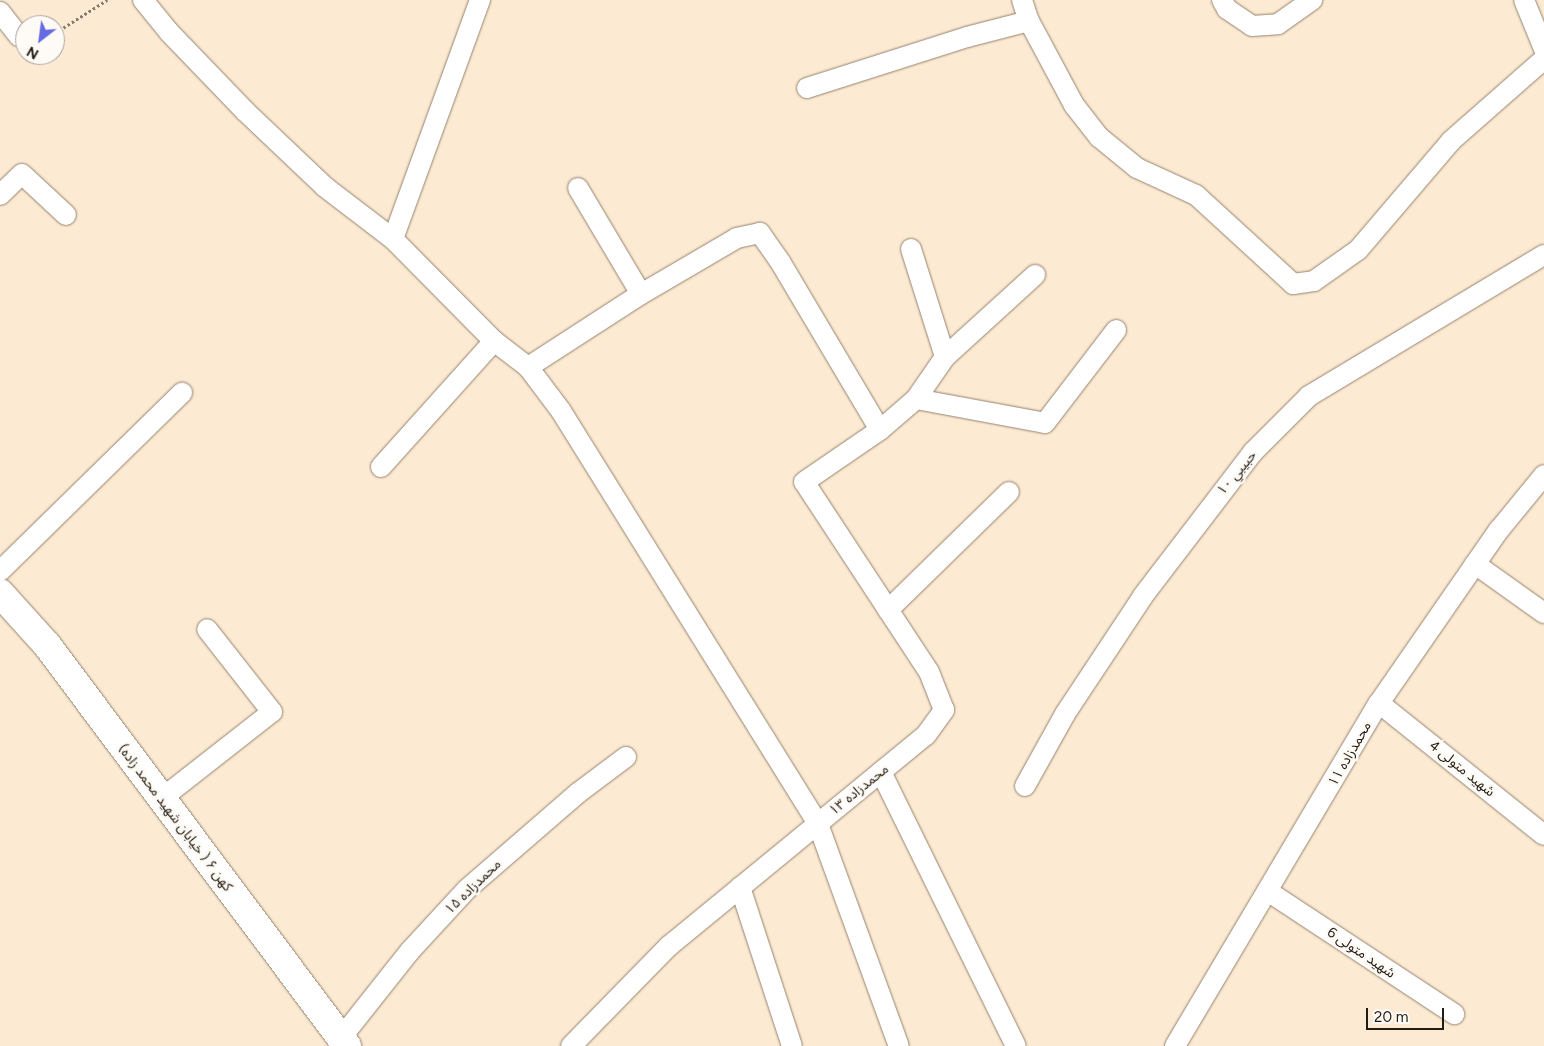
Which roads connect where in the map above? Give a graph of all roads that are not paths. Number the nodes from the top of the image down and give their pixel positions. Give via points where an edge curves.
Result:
1 (143, 0) edge
2 (480, 0) edge
3 (1022, 0) edge
4 (1222, 0) edge
5 (1312, 0) edge
6 (1524, 0) edge
7 (0, 12) edge
8 (1029, 21) junction
9 (15, 31) edge
10 (1544, 49) edge
11 (1544, 60) edge
12 (807, 88) dead end
13 (578, 188) dead end
14 (0, 195) edge
15 (66, 215) dead end
16 (393, 239) junction
17 (911, 249) dead end
18 (1544, 255) edge
19 (1035, 275) dead end
20 (640, 294) junction
21 (1116, 330) dead end
22 (494, 341) junction
23 (945, 357) junction
24 (528, 368) junction
25 (182, 394) dead end
26 (916, 399) junction
27 (880, 430) junction
28 (382, 467) dead end
29 (1544, 475) edge
30 (1009, 492) dead end
31 (1476, 564) junction
32 (0, 571) edge
33 (0, 593) edge
34 (888, 610) junction
35 (1544, 613) edge
36 (207, 629) dead end
37 (1379, 703) junction
38 (626, 757) dead end
39 (880, 772) junction
40 (1025, 786) dead end
41 (161, 799) junction
42 (818, 824) junction
43 (1544, 835) edge
44 (740, 887) junction
45 (1269, 892) junction
46 (1454, 1014) dead end
47 (344, 1042) edge
48 (1185, 1042) edge
49 (572, 1046) edge
50 (792, 1046) edge
51 (899, 1046) edge
52 (1016, 1046) edge

1 - 16 street via 169,32 245,111 324,187
2 - 16 street
3 - 8 street
4 - 5 street via 1227,8 1252,26 1278,24
6 - 10 street
7 - 9 street
8 - 11 street via 1074,105 1099,137 1137,168 1196,195 1293,284 1314,281 1358,250 1452,141
8 - 12 street via 967,37
13 - 20 street
14 - 15 street via 22,174
16 - 22 street
17 - 23 street
18 - 40 street, حبيبي ١٠ via 1302,403 1253,452 1143,596 1065,714
19 - 23 street
20 - 24 street
20 - 27 street via 737,238 760,233
21 - 26 street via 1045,423
22 - 24 street
22 - 28 street
23 - 26 street
24 - 42 street via 561,412
25 - 32 street
26 - 27 street
27 - 34 street, محمدزاده ۱۳ via 804,482
29 - 31 street, محمدزاده ۱۱
30 - 34 street
31 - 35 street
31 - 37 street, محمدزاده ۱۱
33 - 41 street, کهن ۶ ( خیابان شهید محمد زاده) via 47,645
34 - 39 street, محمدزاده ۱۳ via 929,672 944,710 926,735
36 - 41 street via 272,712
37 - 43 street, شهید متولی 4
37 - 45 street, محمدزاده ۱۱
38 - 47 street, محمدزاده ۱۵ via 578,793 466,890 410,951
39 - 42 street, محمدزاده ۱۳
39 - 52 street
41 - 47 street, کهن ۶ ( خیابان شهید محمد زاده)
42 - 44 street, محمدزاده ۱۳
42 - 51 street
44 - 49 street, محمدزاده ۱۳ via 669,946
44 - 50 street
45 - 46 street, شهید متولی 6
45 - 48 street, محمدزاده ۱۱

